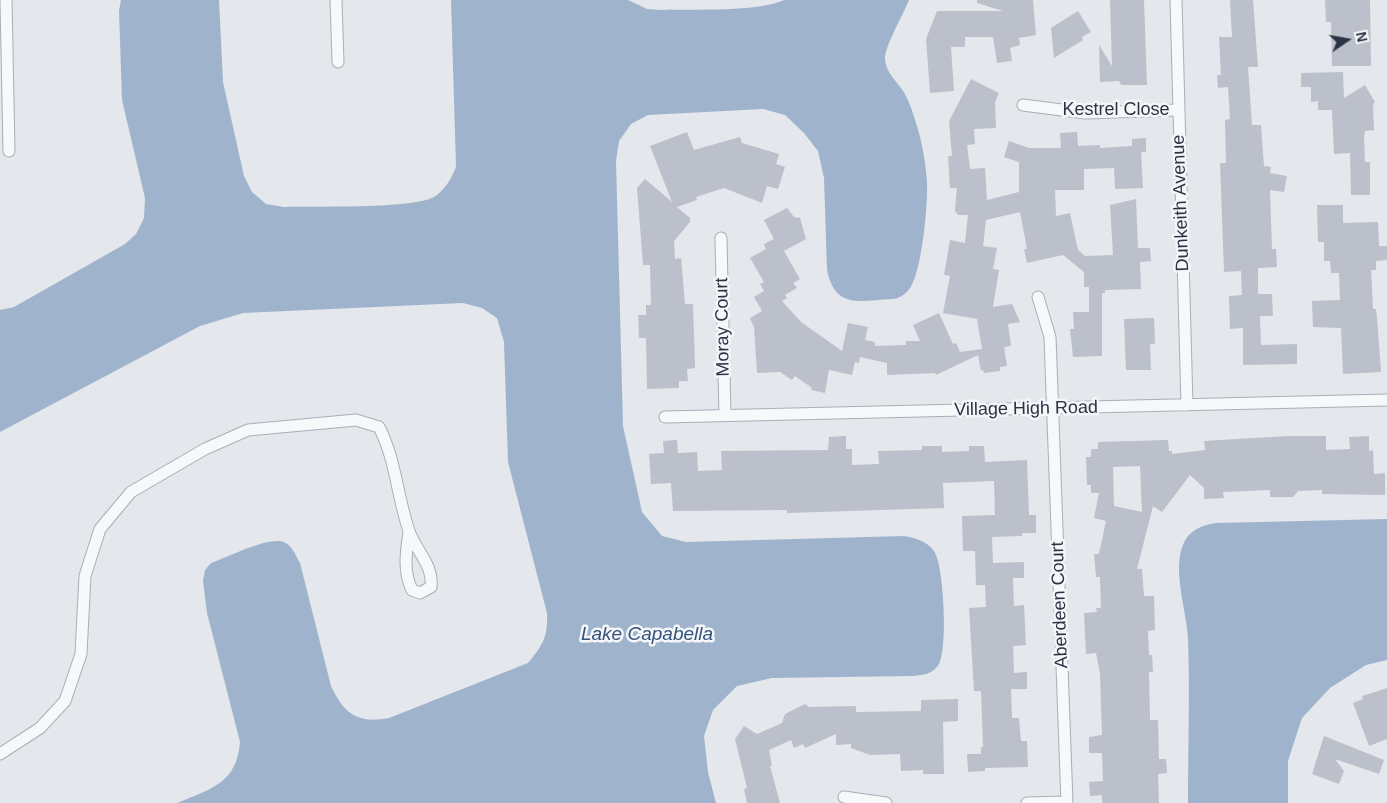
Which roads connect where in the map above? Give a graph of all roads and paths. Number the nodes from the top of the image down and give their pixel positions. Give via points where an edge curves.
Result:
1 (6, 0) edge
2 (336, 0) edge
3 (1176, 0) edge
4 (338, 62) dead end
5 (1023, 106) dead end
6 (1178, 110) junction
7 (9, 151) dead end
8 (721, 238) dead end
9 (1038, 297) dead end
10 (1387, 400) edge
11 (1187, 405) junction
12 (1053, 408) junction
13 (725, 416) junction
14 (665, 417) dead end
15 (409, 532) junction
16 (0, 754) edge
17 (844, 797) dead end
18 (1067, 802) edge
19 (886, 803) edge
20 (1027, 803) edge

1 - 7 street
2 - 4 street
3 - 6 street, Dunkeith Avenue
5 - 6 street, Kestrel Close via 1085,114
6 - 11 street, Dunkeith Avenue
8 - 13 street, Moray Court
9 - 12 street, Aberdeen Court via 1050,337
10 - 11 street, Village High Road
11 - 12 street, Village High Road
12 - 13 street, Village High Road
12 - 18 street, Aberdeen Court
13 - 14 street, Village High Road
15 - 15 street via 407,574 412,590 420,593 431,587 432,578
15 - 16 street via 388,445 379,427 356,420 248,430 204,449 131,492 100,529 85,576 81,654 65,701 40,728
17 - 19 street
18 - 20 street

